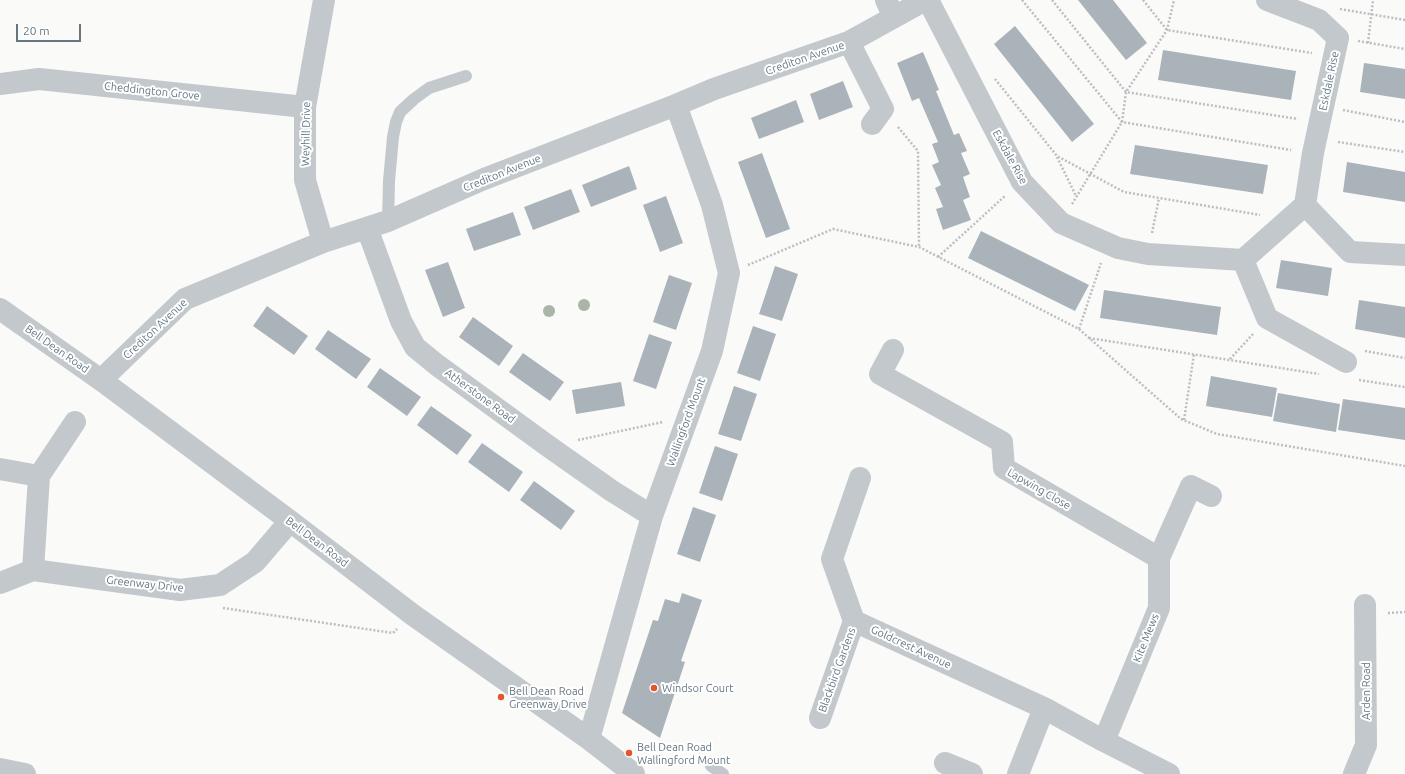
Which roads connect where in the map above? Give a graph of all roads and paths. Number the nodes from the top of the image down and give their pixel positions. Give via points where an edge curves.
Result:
1 (324, 0) edge
2 (926, 0) edge
3 (1022, 0) edge
4 (1052, 0) edge
5 (1143, 0) edge
6 (1174, 0) edge
7 (1267, 0) edge
8 (1373, 0) edge
9 (890, 8) edge
10 (1340, 9) dead end
11 (1371, 14) junction
12 (1405, 20) edge
13 (1167, 30) junction
14 (849, 42) junction
15 (1368, 43) junction
16 (1336, 47) junction
17 (1405, 49) edge
18 (466, 76) dead end
19 (993, 76) dead end
20 (0, 84) edge
21 (1126, 92) junction
22 (676, 105) junction
23 (305, 107) junction
24 (877, 116) joint
25 (1122, 122) junction
26 (1405, 122) edge
27 (1318, 130) junction
28 (1405, 152) edge
29 (1056, 156) junction
30 (1089, 174) junction
31 (1022, 182) junction
32 (1076, 196) junction
33 (1158, 198) junction
34 (1305, 205) junction
35 (1289, 220) junction
36 (388, 221) junction
37 (1061, 223) junction
38 (367, 228) junction
39 (323, 242) junction
40 (1107, 244) junction
41 (919, 247) junction
42 (1148, 254) junction
43 (1405, 255) edge
44 (938, 257) junction
45 (1243, 260) junction
46 (729, 274) junction
47 (0, 309) edge
48 (1267, 318) junction
49 (1078, 329) junction
50 (1088, 338) junction
51 (893, 350) dead end
52 (1194, 354) junction
53 (1405, 358) edge
54 (1229, 360) junction
55 (1349, 370) junction
56 (1321, 374) dead end
57 (101, 380) junction
58 (1405, 388) edge
59 (688, 417) junction
60 (1184, 420) junction
61 (75, 422) dead end
62 (548, 446) junction
63 (1405, 466) edge
64 (0, 469) edge
65 (39, 476) junction
66 (860, 478) dead end
67 (1211, 496) dead end
68 (652, 516) junction
69 (290, 521) junction
70 (1159, 558) junction
71 (33, 570) junction
72 (0, 583) edge
73 (1365, 605) dead end
74 (218, 607) dead end
75 (413, 615) junction
76 (854, 621) junction
77 (1044, 708) junction
78 (820, 718) dead end
79 (589, 739) junction
80 (1104, 741) junction
81 (945, 763) dead end
82 (711, 766) dead end
83 (0, 769) edge
84 (25, 774) edge
85 (634, 774) edge
86 (723, 774) edge
87 (972, 774) edge
88 (1018, 774) edge
89 (1169, 774) edge
90 (1354, 774) edge

1 - 23 street, Weyhill Drive
2 - 9 street, Crediton Avenue
2 - 31 street, Eskdale Rise
3 - 25 path
4 - 21 path
5 - 13 path
6 - 13 path
7 - 16 street, Eskdale Rise via 1320,20
8 - 11 path
9 - 14 street, Crediton Avenue
10 - 11 path
11 - 12 path
11 - 15 path
13 - 16 path
13 - 21 path
14 - 22 street, Crediton Avenue via 714,89
14 - 24 street
15 - 16 path
15 - 17 path
16 - 27 street, Eskdale Rise
18 - 36 lane via 429,88 400,112 393,137
19 - 29 path
20 - 23 street, Cheddington Grove via 39,79
21 - 25 path
21 - 27 path
22 - 36 street, Crediton Avenue via 484,179
22 - 46 street, Wallingford Mount via 712,205
23 - 39 street, Weyhill Drive via 305,180
24 - 41 path via 918,151
25 - 27 path
25 - 30 path
26 - 27 path
27 - 28 path
27 - 34 street, Eskdale Rise
29 - 30 path
29 - 32 path
30 - 32 path
30 - 33 path via 1124,192
31 - 37 street, Eskdale Rise
31 - 44 path
32 - 37 path
33 - 35 path
33 - 42 path
34 - 35 street
34 - 43 street via 1350,252
35 - 45 street
36 - 38 street, Crediton Avenue
37 - 40 street, Eskdale Rise
38 - 39 street, Crediton Avenue
38 - 62 street, Atherstone Road via 401,320 415,347
39 - 57 street, Crediton Avenue via 185,299
40 - 42 street, Eskdale Rise
40 - 49 path
41 - 44 path
41 - 46 path via 833,229
42 - 45 street, Eskdale Rise
44 - 49 path
45 - 48 street
46 - 59 street, Wallingford Mount via 712,351
47 - 57 street, Bell Dean Road
48 - 54 path
48 - 55 street
49 - 50 path
50 - 52 path
50 - 60 path
51 - 70 street, Lapwing Close via 880,374 1002,442 1004,468
52 - 54 path
52 - 60 path
53 - 55 path via 1363,350
54 - 56 path
55 - 58 path
57 - 69 street, Bell Dean Road
59 - 62 path
59 - 68 street, Wallingford Mount
60 - 63 path via 1217,434
61 - 65 street
62 - 68 street, Atherstone Road
64 - 65 street
65 - 71 street
66 - 76 street via 832,559
67 - 70 street, Kite Mews via 1191,486
68 - 79 street, Wallingford Mount
69 - 71 street, Greenway Drive via 255,562 220,585 180,590
69 - 75 street, Bell Dean Road
70 - 80 street, Kite Mews via 1158,608
71 - 72 street, Greenway Drive
73 - 90 street, Arden Road via 1366,745
74 - 75 path via 393,633
75 - 79 street, Bell Dean Road
76 - 77 street, Goldcrest Avenue
76 - 78 street, Blackbird Gardens
77 - 80 street, Goldcrest Avenue
77 - 88 street
79 - 85 street, Bell Dean Road
80 - 89 street, Goldcrest Avenue
81 - 87 street
82 - 86 lane
83 - 84 street

